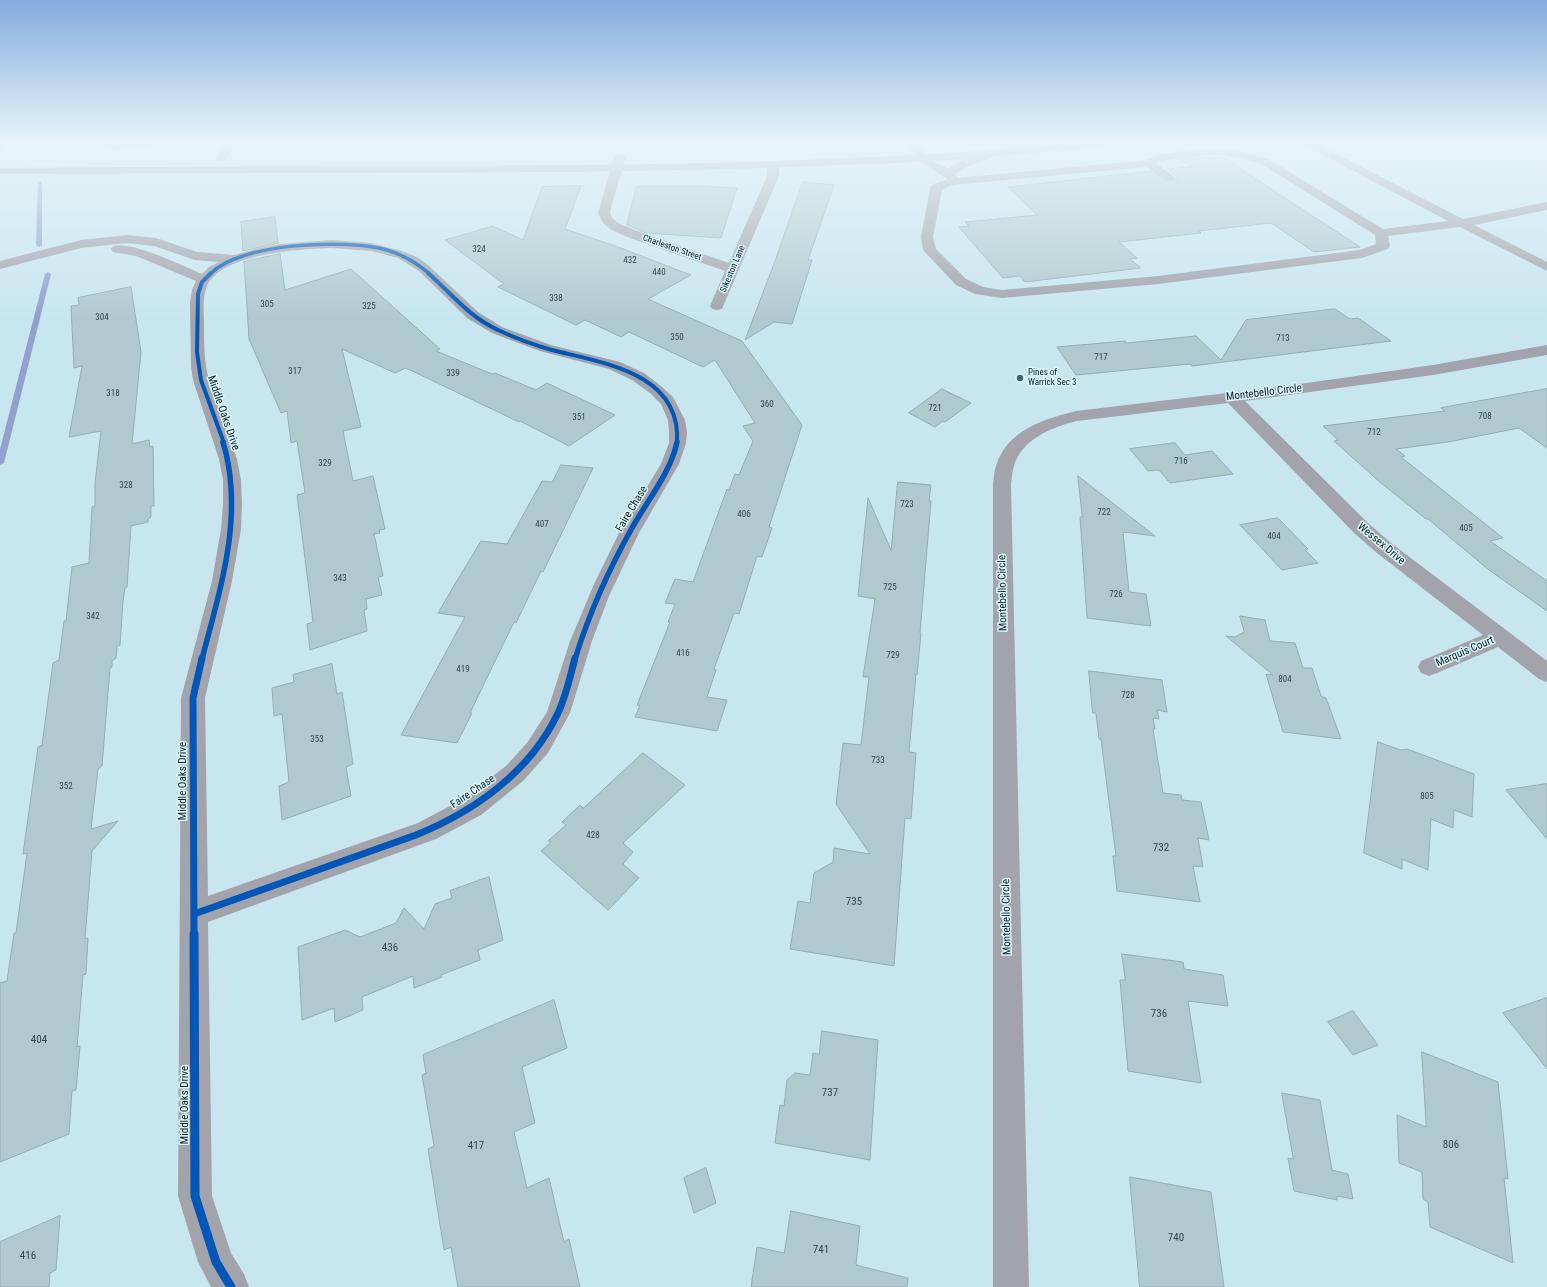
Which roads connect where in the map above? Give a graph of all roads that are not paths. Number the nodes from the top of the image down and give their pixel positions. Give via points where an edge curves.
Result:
1 (608, 200) edge
2 (763, 200) edge
3 (934, 200) edge
4 (1327, 200) edge
5 (1417, 200) edge
6 (1547, 206) edge
7 (1462, 223) junction
8 (1381, 233) junction
9 (235, 259) junction
10 (0, 265) edge
11 (1547, 267) edge
12 (733, 268) junction
13 (0, 277) edge
14 (203, 278) junction
15 (717, 306) dead end
16 (1547, 350) edge
17 (1232, 397) junction
18 (1500, 637) junction
19 (1429, 666) dead end
20 (1547, 673) edge
21 (194, 914) junction
22 (231, 1287) edge
23 (1011, 1287) edge

1 - 12 street, Charleston Street via 604,213 614,226
2 - 12 street, Sikeston Lane
3 - 8 street via 927,237 930,250 961,282 980,291 1002,294 1158,280 1362,254 1382,246
4 - 8 street
5 - 7 street
6 - 7 street
7 - 8 street
7 - 11 street
9 - 10 street via 195,256 156,242 127,239 81,244
9 - 14 street, Faire Chase via 215,268
9 - 21 street, Faire Chase via 254,253 334,244 375,247 400,254 422,267 479,321 520,340 551,350 599,359 639,376 661,393 669,403 678,430 674,461 625,539 599,594 559,711 536,751 508,780 468,810 426,832
12 - 15 street, Sikeston Lane
13 - 14 street via 84,254 120,249 139,253
14 - 21 street, Middle Oaks Drive via 197,292 200,374 227,451 232,485 232,519 225,568 193,698
16 - 17 street, Montebello Circle via 1426,371
17 - 18 street, Wessex Drive via 1361,528
17 - 23 street, Montebello Circle via 1089,413 1053,422 1032,432 1015,447 1005,465 1002,484
18 - 19 street, Marquis Court
18 - 20 street, Wessex Drive
21 - 22 street, Middle Oaks Drive via 195,1196 216,1262

